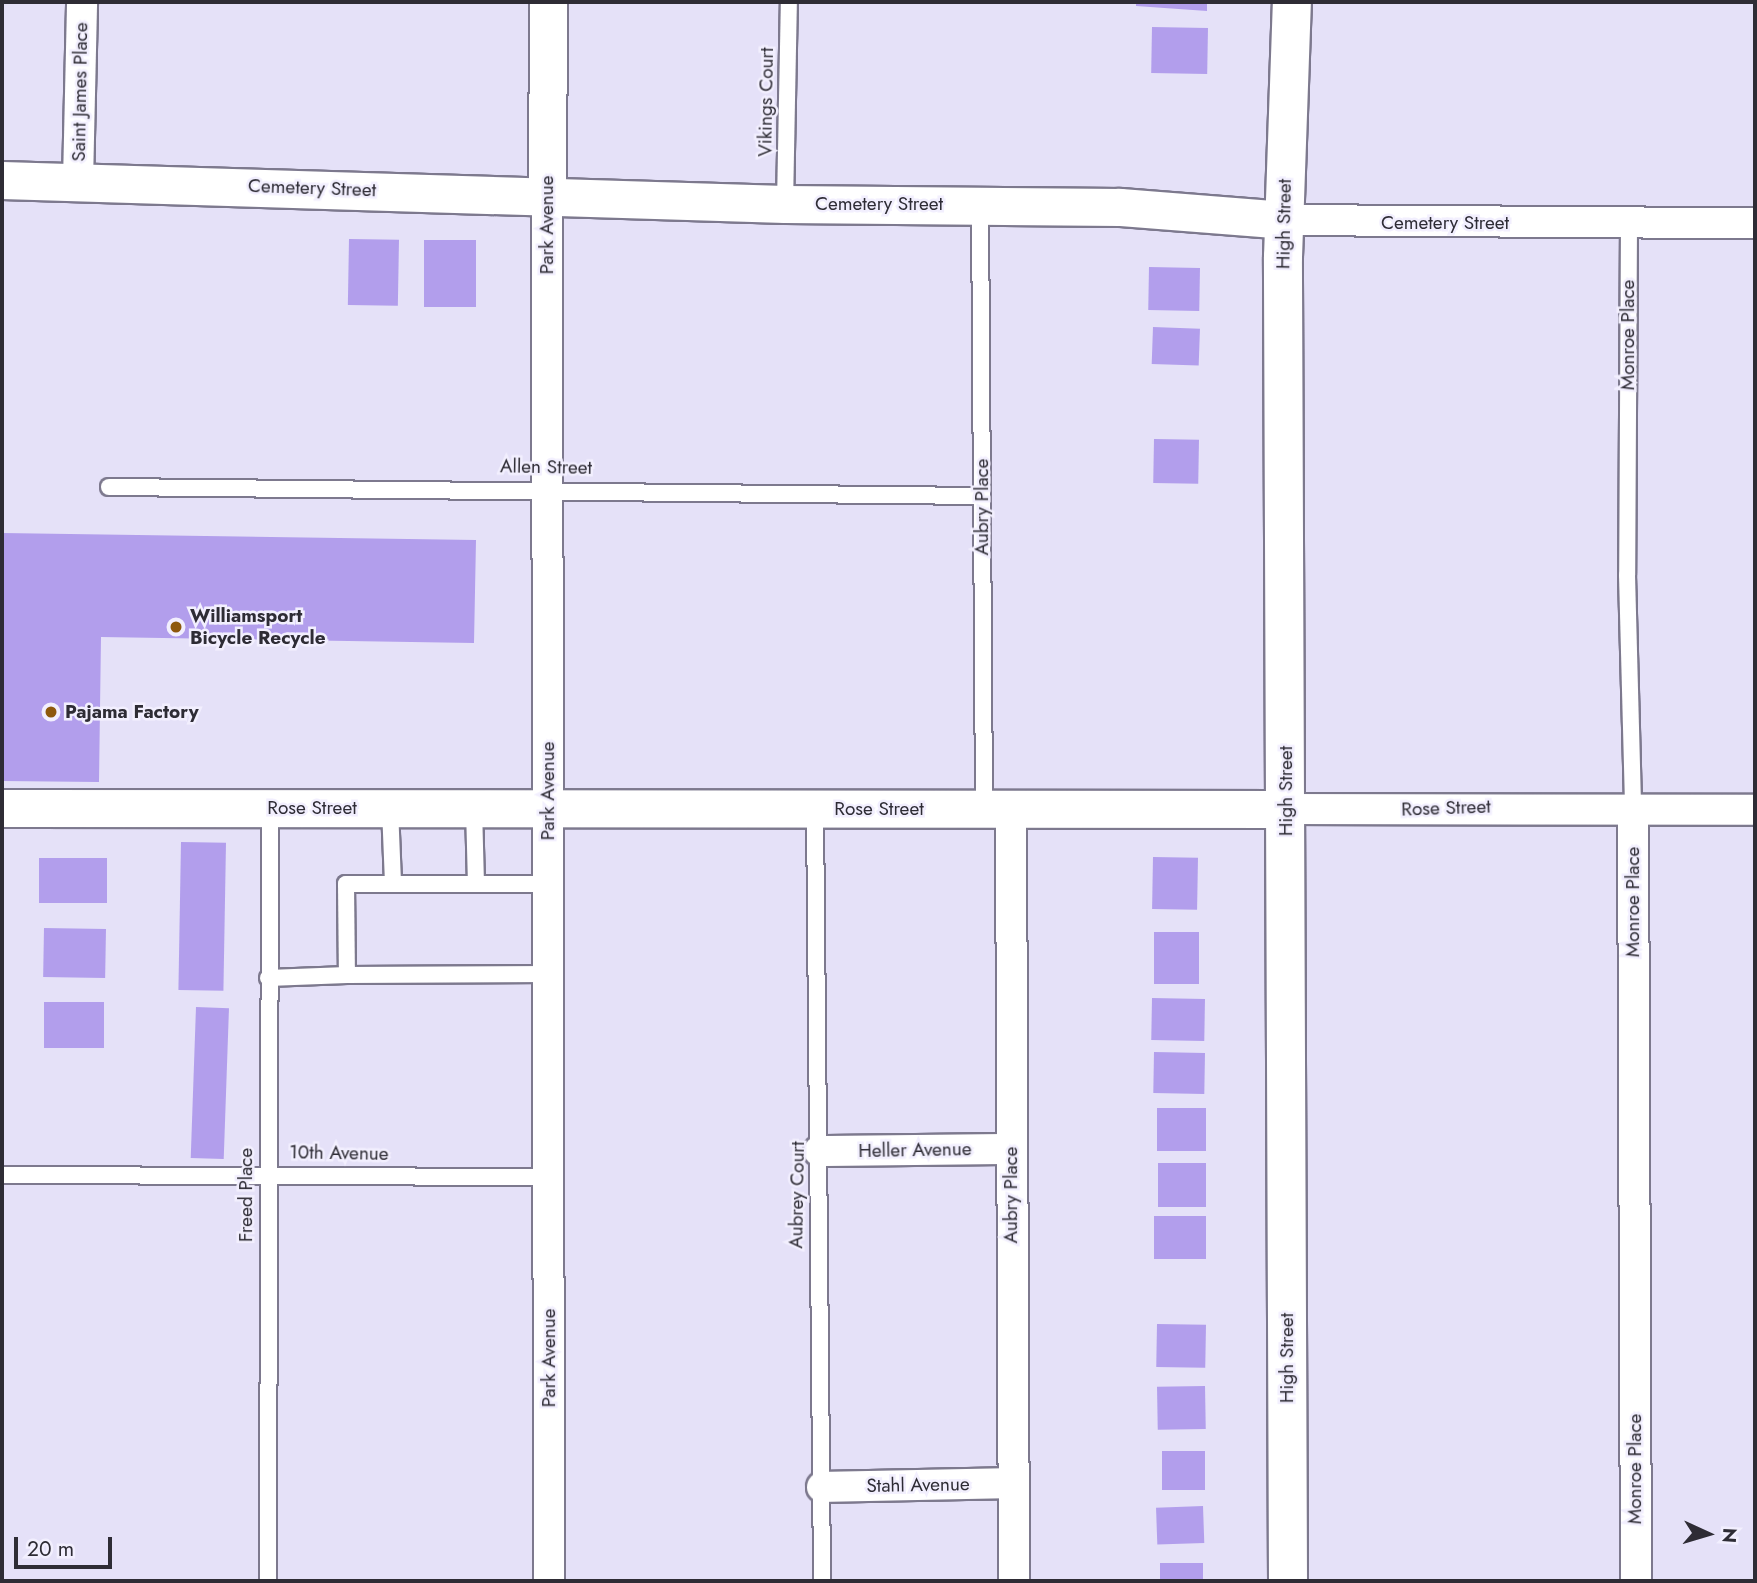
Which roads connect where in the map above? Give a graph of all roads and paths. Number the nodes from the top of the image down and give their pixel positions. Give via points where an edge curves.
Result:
1 (82, 2) edge
2 (548, 2) edge
3 (789, 2) edge
4 (1292, 2) edge
5 (2, 180) edge
6 (78, 181) junction
7 (547, 194) junction
8 (785, 204) junction
9 (980, 204) junction
10 (1284, 220) junction
11 (1629, 223) junction
12 (1755, 223) edge
13 (109, 487) dead end
14 (547, 488) junction
15 (982, 496) junction
16 (2, 808) edge
17 (270, 808) junction
18 (390, 808) junction
19 (474, 808) junction
20 (549, 808) junction
21 (815, 809) junction
22 (998, 809) junction
23 (1286, 809) junction
24 (1633, 810) junction
25 (1755, 810) edge
26 (393, 883) junction
27 (476, 883) junction
28 (548, 884) junction
29 (549, 974) junction
30 (347, 975) junction
31 (268, 978) junction
32 (1011, 1149) junction
33 (819, 1151) junction
34 (267, 1173) junction
35 (2, 1175) edge
36 (549, 1177) junction
37 (1013, 1483) junction
38 (822, 1487) junction
39 (268, 1581) edge
40 (550, 1581) edge
41 (822, 1581) edge
42 (1014, 1581) edge
43 (1288, 1581) edge
44 (1636, 1581) edge

1 - 6 street, Saint James Place
2 - 7 street, Park Avenue
3 - 8 lane, Vikings Court
4 - 10 main road, High Street
5 - 6 street, Cemetery Street
6 - 7 street, Cemetery Street
7 - 8 street, Cemetery Street
7 - 14 street, Park Avenue
8 - 9 street, Cemetery Street
9 - 10 street, Cemetery Street
9 - 15 lane, Aubry Place
10 - 11 street, Cemetery Street
10 - 23 main road, High Street
11 - 12 street, Cemetery Street
11 - 24 lane, Monroe Place via 1627,575
13 - 14 lane, Allen Street
14 - 15 lane, Allen Street
14 - 20 street, Park Avenue
15 - 22 lane, Aubry Place
16 - 17 street, Rose Street
17 - 18 street, Rose Street
17 - 31 lane, Freed Place
18 - 19 street, Rose Street
18 - 26 lane
19 - 20 street, Rose Street
19 - 27 lane
20 - 21 street, Rose Street
20 - 28 street, Park Avenue
21 - 22 street, Rose Street
21 - 33 lane, Aubrey Court
22 - 23 street, Rose Street
22 - 32 street, Aubry Place
23 - 24 street, Rose Street
23 - 43 main road, High Street
24 - 25 street, Rose Street
24 - 44 street, Monroe Place
26 - 27 lane
26 - 30 lane via 346,884
27 - 28 lane
28 - 29 street, Park Avenue
29 - 30 lane
29 - 36 street, Park Avenue
30 - 31 lane
31 - 34 lane, Freed Place
32 - 33 street, Heller Avenue
32 - 37 street, Aubry Place
33 - 38 lane, Aubrey Court via 816,1343
34 - 35 lane, 10th Avenue
34 - 36 lane, 10th Avenue
34 - 39 lane, Freed Place
36 - 40 street, Park Avenue
37 - 38 street, Stahl Avenue
37 - 42 street, Aubry Place
38 - 41 lane, Aubrey Court

